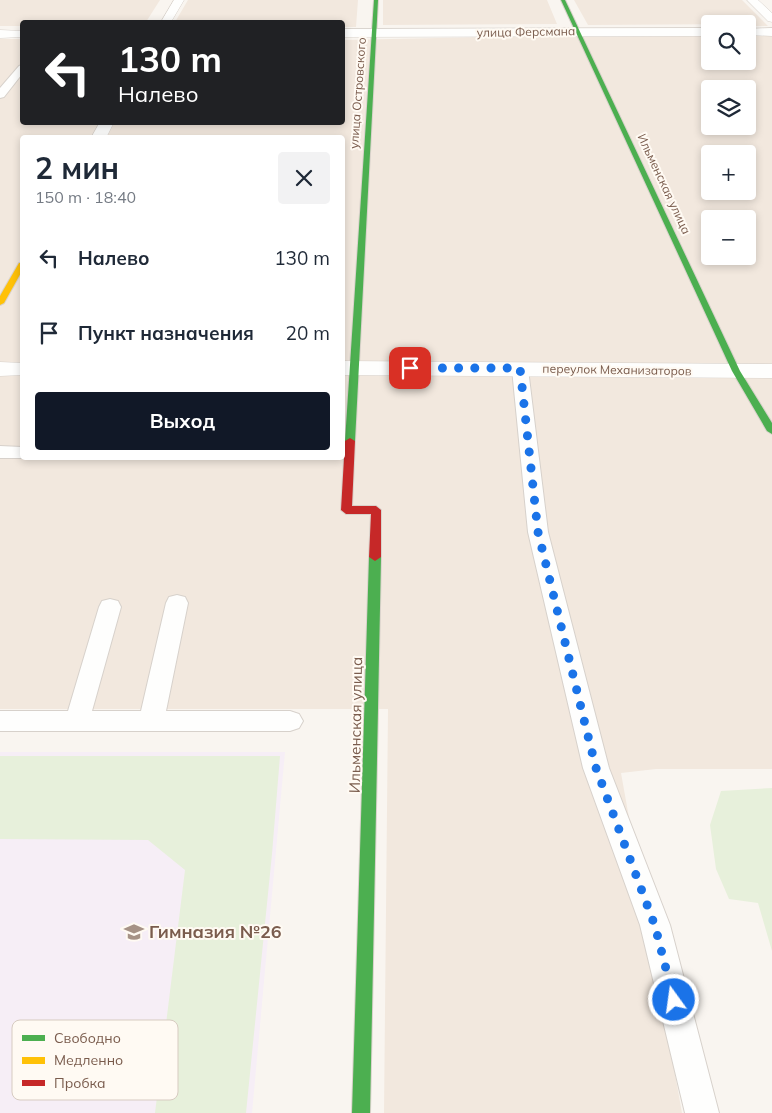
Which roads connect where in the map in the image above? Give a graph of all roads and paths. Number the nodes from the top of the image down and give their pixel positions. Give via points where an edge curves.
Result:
1 (179, 0) edge
2 (376, 0) edge
3 (563, 0) edge
4 (752, 0) edge
5 (772, 19) edge
6 (167, 20) edge
7 (578, 31) junction
8 (701, 32) edge
9 (756, 32) edge
10 (772, 32) edge
11 (345, 33) edge
12 (375, 33) junction
13 (0, 34) edge
14 (20, 34) edge
15 (20, 70) edge
16 (0, 94) edge
17 (20, 269) edge
18 (0, 304) edge
19 (348, 368) edge
20 (520, 368) junction
21 (0, 369) edge
22 (20, 369) edge
23 (736, 371) junction
24 (772, 371) edge
25 (772, 431) edge
26 (0, 452) edge
27 (20, 452) edge
28 (176, 603) dead end
29 (110, 607) dead end
30 (0, 721) edge
31 (77, 721) junction
32 (151, 721) junction
33 (290, 721) dead end
34 (361, 1113) edge
35 (702, 1113) edge

1 - 6 street
2 - 12 street, улица Островского
3 - 7 street, Ильменская улица
4 - 5 street
7 - 8 street, улица Ферсмана
7 - 12 street, улица Ферсмана
7 - 23 street, Ильменская улица
9 - 10 street
11 - 12 street, улица Ферсмана
12 - 19 street, улица Островского
13 - 14 street
15 - 16 lane
17 - 18 street
19 - 20 street, переулок Механизаторов
19 - 34 street, Ильменская улица via 346,510 376,510
20 - 23 street, переулок Механизаторов
20 - 35 lane via 538,532 591,749 655,926
21 - 22 street
23 - 24 street, переулок Механизаторов
23 - 25 street, Ильменская улица
26 - 27 lane
28 - 32 lane
29 - 31 lane
30 - 31 lane
31 - 32 lane
32 - 33 lane

